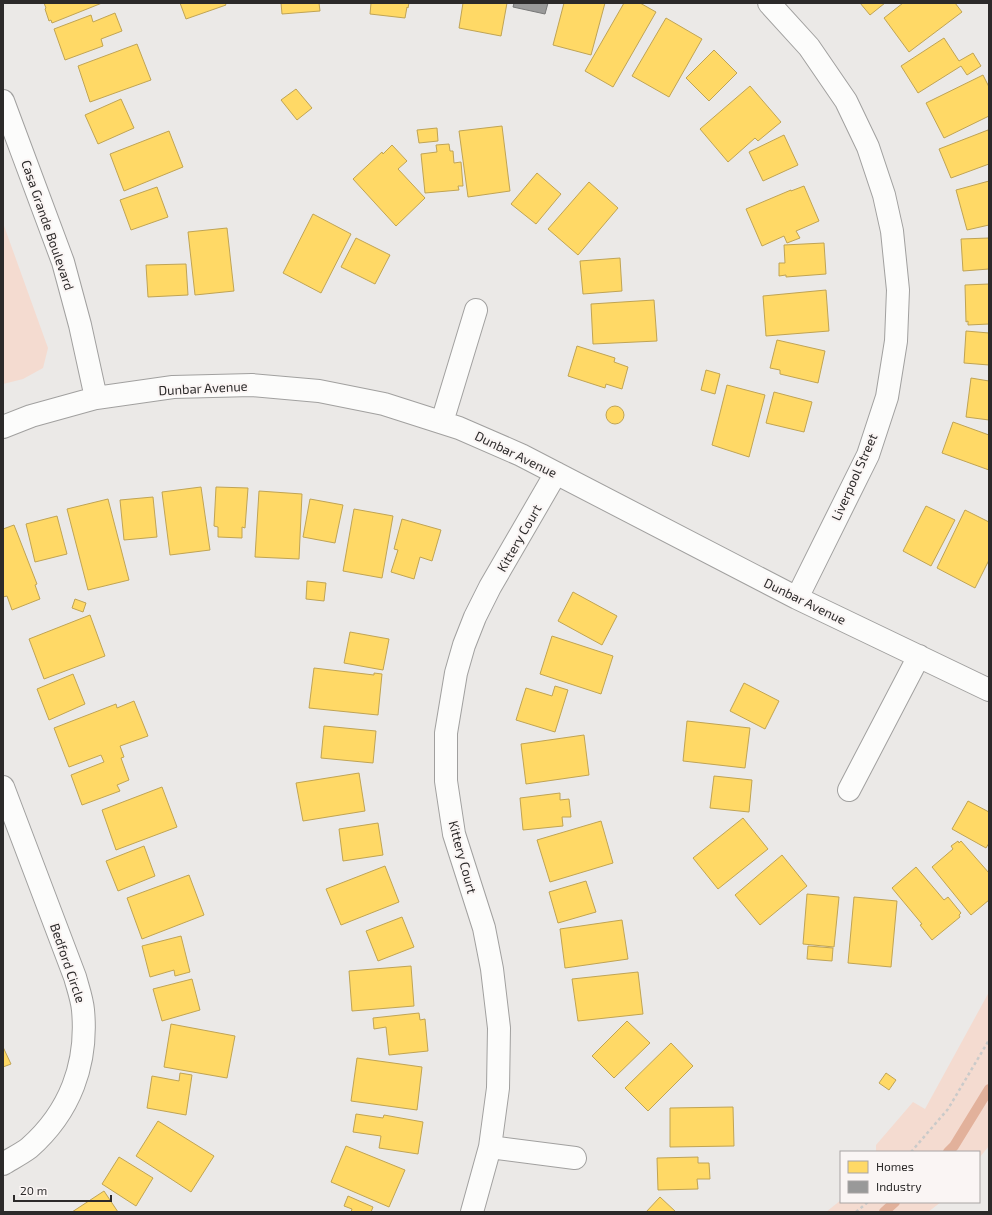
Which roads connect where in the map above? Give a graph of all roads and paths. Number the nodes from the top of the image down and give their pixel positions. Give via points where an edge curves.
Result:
1 (769, 3) edge
2 (3, 101) edge
3 (476, 310) dead end
4 (96, 398) junction
5 (442, 422) junction
6 (3, 426) edge
7 (556, 473) junction
8 (797, 598) junction
9 (919, 656) junction
10 (989, 690) edge
11 (3, 787) edge
12 (849, 790) dead end
13 (989, 1040) edge
14 (490, 1147) junction
15 (912, 1151) edge
16 (575, 1158) dead end
17 (3, 1164) edge
18 (867, 1203) edge
19 (472, 1212) edge
20 (856, 1212) edge

1 - 8 street, Liverpool Street via 809,46 846,100 868,147 884,195 892,231 898,290 896,341 887,397 868,455
2 - 4 street, Casa Grande Boulevard via 63,262
3 - 5 street
4 - 5 street, Dunbar Avenue via 173,387 252,386 348,397 384,404
4 - 6 street, Dunbar Avenue
5 - 7 street, Dunbar Avenue via 521,455
7 - 8 street, Dunbar Avenue
7 - 14 street, Kittery Court via 475,617 456,673 446,733 446,781 454,834 484,928 499,1028 498,1088
8 - 9 street, Dunbar Avenue
9 - 10 street, Dunbar Avenue
9 - 12 street
11 - 17 street, Bedford Circle via 75,977 83,1008 84,1039 80,1070 68,1100 56,1120 28,1149
13 - 15 path via 948,1109
14 - 16 street
14 - 19 street, Kittery Court
18 - 20 path

